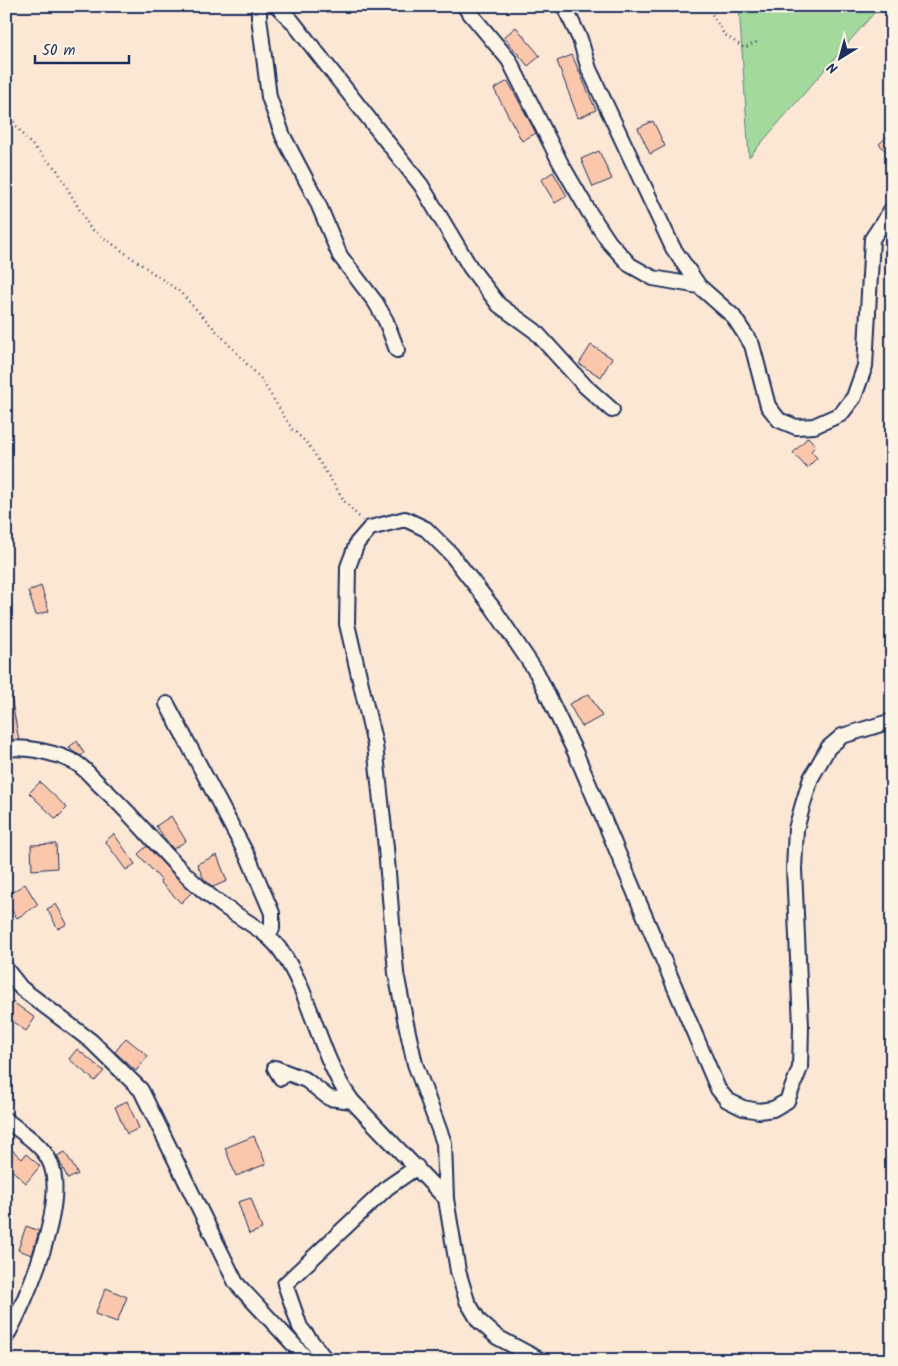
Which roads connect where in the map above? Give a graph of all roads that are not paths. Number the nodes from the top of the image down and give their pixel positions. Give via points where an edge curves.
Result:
1 (259, 6) edge
2 (277, 6) edge
3 (464, 6) edge
4 (564, 6) edge
5 (892, 209) edge
6 (699, 286) junction
7 (397, 350) dead end
8 (612, 410) dead end
9 (167, 704) dead end
10 (892, 721) edge
11 (6, 749) edge
12 (266, 935) junction
13 (6, 969) edge
14 (281, 1078) dead end
15 (352, 1101) junction
16 (6, 1120) edge
17 (417, 1167) junction
18 (446, 1199) junction
19 (6, 1337) edge
20 (308, 1360) edge
21 (326, 1360) edge
22 (540, 1360) edge

1 - 7 street via 269,97 283,136 317,201 340,256 376,303
2 - 8 street via 292,20 421,185 470,267 499,305 535,331 585,386
3 - 6 street via 510,60 560,162 609,242 630,265 653,278
4 - 6 street via 580,39 589,69 665,232
5 - 6 street via 872,239 865,366 854,397 841,414 814,426 796,427 779,420 768,406 752,346 733,316
9 - 12 street via 249,859 272,913 272,929
10 - 18 street via 842,736 828,748 811,778 796,830 794,869 800,1068 787,1100 773,1110 743,1108 727,1100 706,1063 576,754 537,672 487,600 451,554 426,529 405,519 370,528 357,543 348,567 347,624 375,745 396,973 415,1064 444,1143
11 - 12 street via 32,750 76,764 131,813 188,878
12 - 15 street via 281,950 296,978 340,1084
13 - 20 street via 21,988 91,1041 141,1090 236,1283
14 - 15 street via 275,1068 306,1080 329,1098
15 - 17 street
16 - 19 street via 33,1141 50,1162 55,1186 53,1212 40,1257
17 - 18 street
17 - 21 street via 388,1187 285,1284 300,1328
18 - 22 street via 458,1271 467,1301 479,1321 497,1337

